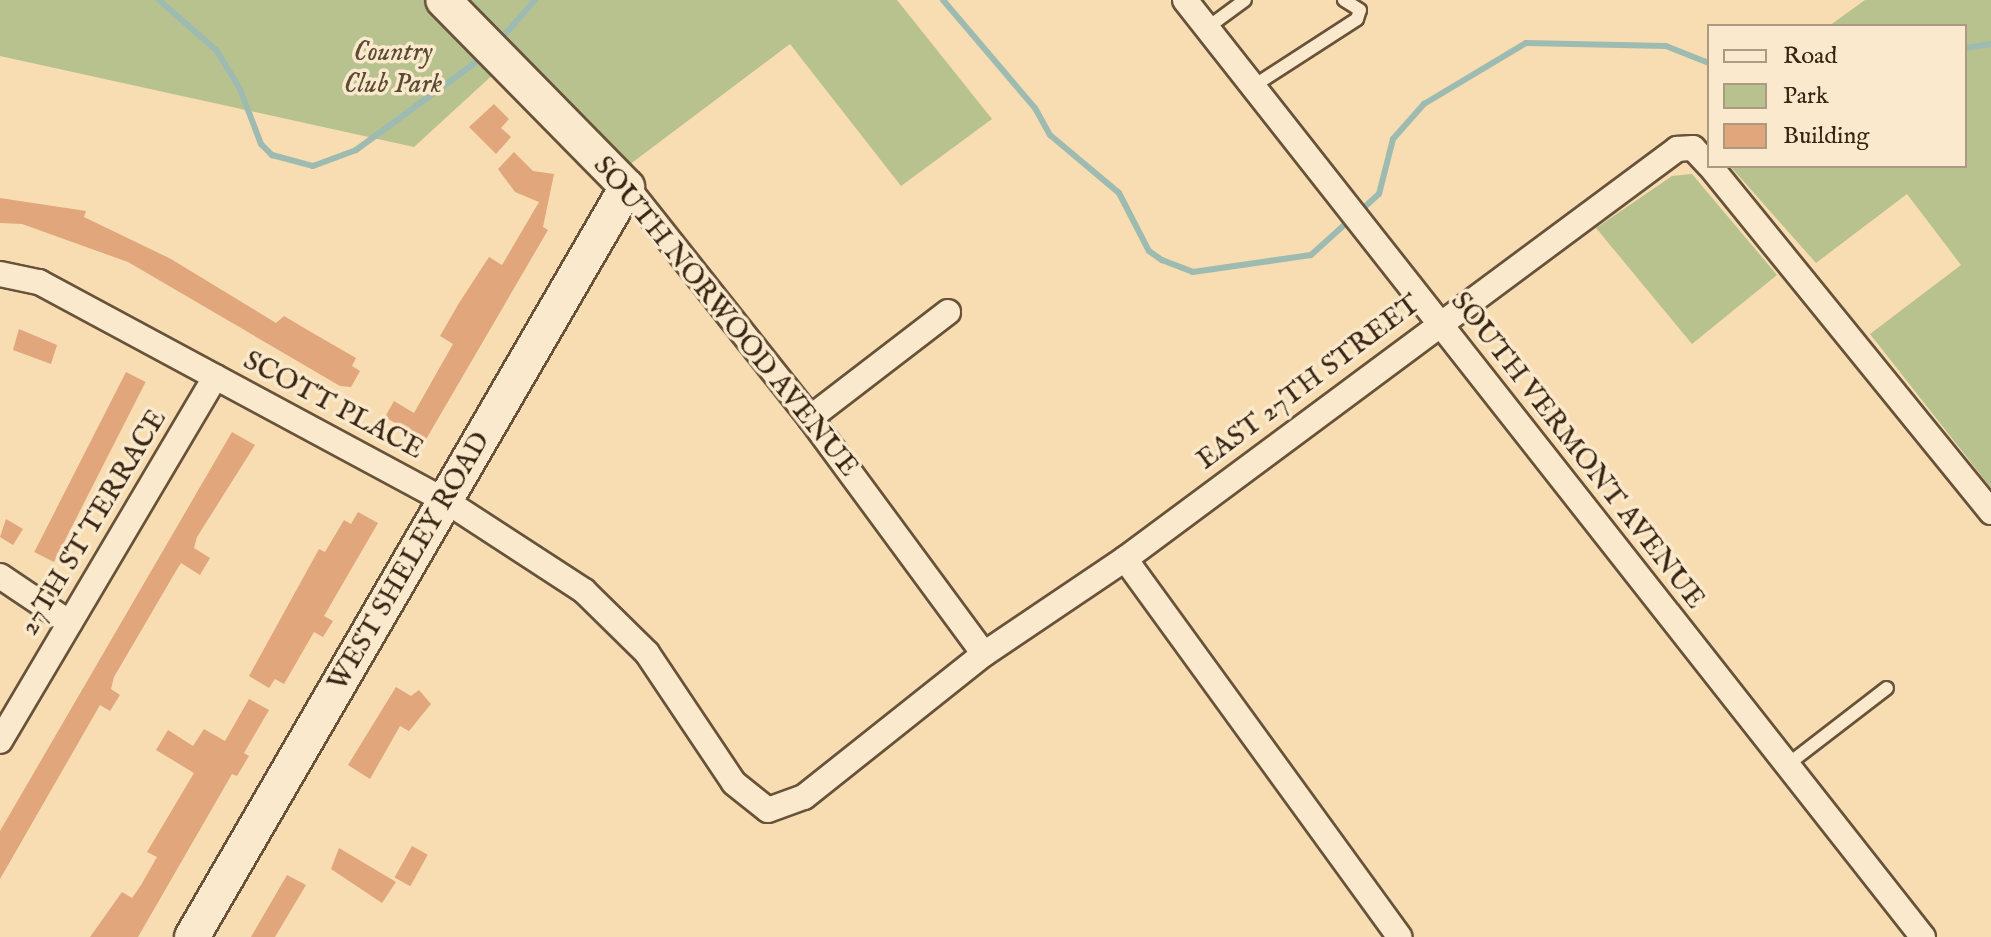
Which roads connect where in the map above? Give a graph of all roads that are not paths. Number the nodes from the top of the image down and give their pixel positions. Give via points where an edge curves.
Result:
1 (443, 0) edge
2 (1185, 0) edge
3 (1245, 0) edge
4 (1344, 0) edge
5 (1207, 28) junction
6 (1252, 87) junction
7 (1707, 163) edge
8 (1712, 168) edge
9 (627, 187) junction
10 (0, 274) edge
11 (948, 312) dead end
12 (1438, 325) junction
13 (215, 377) junction
14 (810, 418) junction
15 (446, 501) junction
16 (1991, 512) edge
17 (1125, 559) junction
18 (0, 576) edge
19 (70, 623) junction
20 (984, 654) junction
21 (1887, 688) dead end
22 (0, 741) edge
23 (1787, 765) junction
24 (768, 810) joint
25 (192, 937) edge
26 (1400, 937) edge
27 (1923, 937) edge

1 - 9 street, SOUTH NORWOOD AVENUE
2 - 5 street, SOUTH VERMONT AVENUE
3 - 5 lane
4 - 6 lane via 1360,10 1357,19
5 - 6 street, SOUTH VERMONT AVENUE
6 - 12 street, SOUTH VERMONT AVENUE
7 - 12 street, EAST 27TH STREET via 1677,149
8 - 16 street
9 - 14 street, SOUTH NORWOOD AVENUE
9 - 15 street, WEST SHELEY ROAD
10 - 13 street, SCOTT PLACE via 39,282
11 - 14 street
12 - 17 street, EAST 27TH STREET
12 - 23 street, SOUTH VERMONT AVENUE
13 - 15 street, SCOTT PLACE
13 - 19 street, 27TH ST TERRACE
14 - 20 street, SOUTH NORWOOD AVENUE
15 - 24 street, SCOTT PLACE via 615,617 647,653 734,783
15 - 25 street, WEST SHELEY ROAD
17 - 20 street, EAST 27TH STREET
17 - 26 street
18 - 19 street
19 - 22 street, 27TH ST TERRACE
20 - 24 street, EAST 27TH STREET via 804,797
21 - 23 lane
23 - 27 street, SOUTH VERMONT AVENUE

